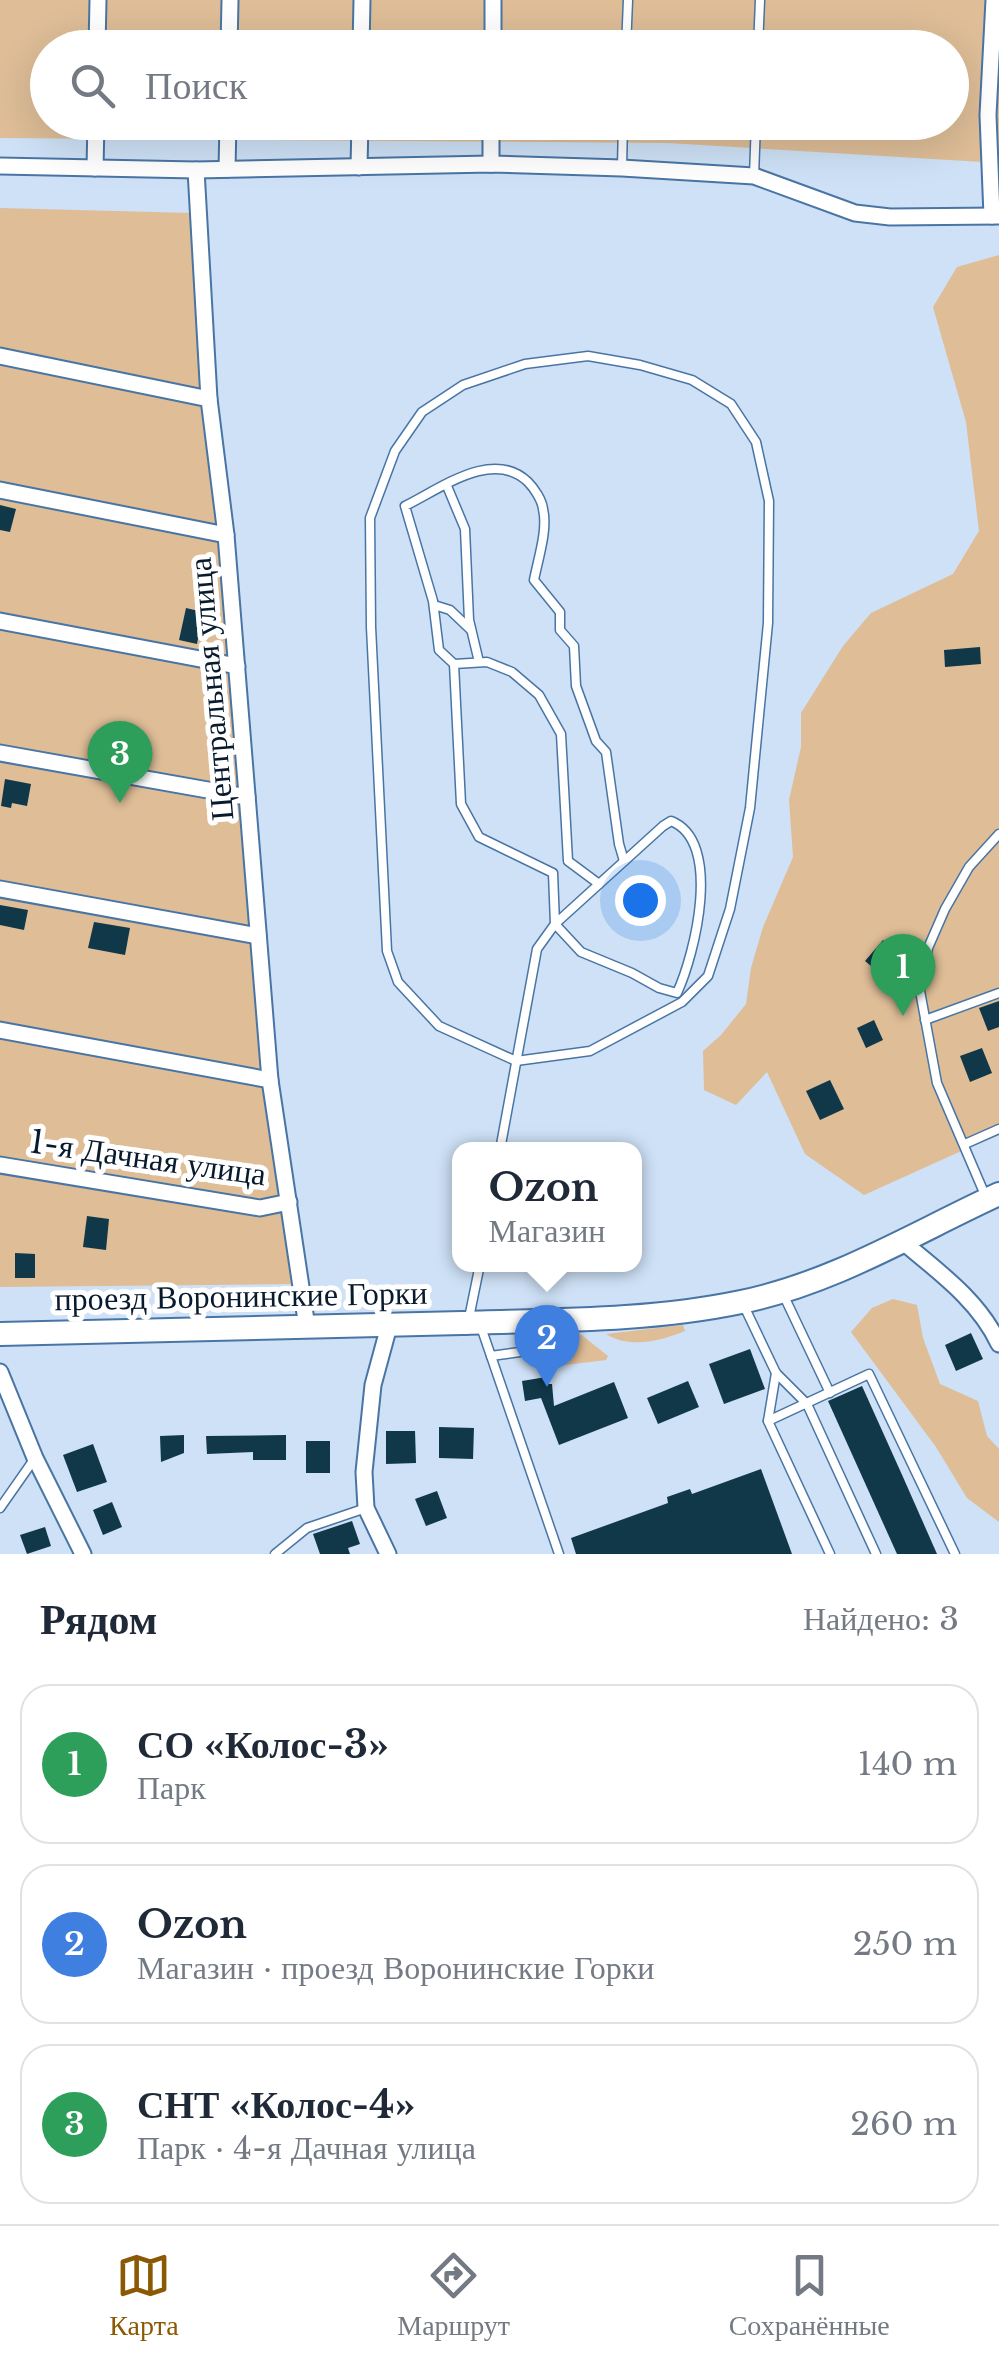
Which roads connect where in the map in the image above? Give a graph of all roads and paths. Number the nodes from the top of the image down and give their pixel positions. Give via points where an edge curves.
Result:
1 (98, 0) edge
2 (230, 0) edge
3 (362, 0) edge
4 (493, 0) edge
5 (628, 0) edge
6 (760, 0) edge
7 (994, 0) edge
8 (97, 30) edge
9 (229, 30) edge
10 (362, 30) edge
11 (492, 30) edge
12 (627, 30) edge
13 (759, 30) edge
14 (96, 140) edge
15 (228, 140) edge
16 (360, 140) edge
17 (492, 140) edge
18 (623, 140) edge
19 (755, 140) edge
20 (491, 164) junction
21 (0, 166) edge
22 (359, 166) junction
23 (95, 168) junction
24 (622, 168) junction
25 (227, 169) junction
26 (196, 170) junction
27 (754, 176) junction
28 (995, 216) edge
29 (0, 356) edge
30 (209, 399) junction
31 (447, 486) junction
32 (0, 490) edge
33 (226, 535) junction
34 (434, 605) junction
35 (0, 621) edge
36 (471, 630) junction
37 (479, 662) junction
38 (454, 664) junction
39 (237, 666) junction
40 (0, 753) edge
41 (247, 798) junction
42 (999, 834) edge
43 (624, 861) junction
44 (599, 884) junction
45 (0, 888) edge
46 (555, 924) junction
47 (258, 936) junction
48 (677, 992) junction
49 (999, 993) edge
50 (682, 1002) junction
51 (924, 1020) junction
52 (0, 1030) edge
53 (516, 1061) junction
54 (270, 1080) junction
55 (999, 1130) edge
56 (501, 1142) edge
57 (964, 1144) junction
58 (0, 1165) edge
59 (993, 1197) edge
60 (289, 1202) junction
61 (903, 1242) junction
62 (479, 1272) edge
63 (782, 1291) junction
64 (743, 1302) junction
65 (533, 1321) junction
66 (474, 1323) junction
67 (389, 1326) junction
68 (307, 1328) junction
69 (0, 1334) edge
70 (999, 1344) edge
71 (491, 1356) junction
72 (0, 1372) edge
73 (776, 1373) junction
74 (830, 1393) junction
75 (808, 1404) junction
76 (768, 1421) junction
77 (35, 1458) junction
78 (0, 1508) edge
79 (366, 1508) junction
80 (83, 1554) edge
81 (275, 1554) edge
82 (388, 1554) edge
83 (559, 1554) edge
84 (830, 1554) edge
85 (876, 1554) edge
86 (955, 1554) edge

1 - 8 street
2 - 9 street
3 - 10 street
4 - 11 street
5 - 12 lane
6 - 13 lane
7 - 28 street via 988,115
14 - 23 street
15 - 25 street
16 - 22 street
17 - 20 street
18 - 24 lane
19 - 27 lane
20 - 22 street
20 - 24 street
21 - 23 street
22 - 25 street
23 - 26 street
24 - 27 street
25 - 26 street
26 - 30 street, Центральная улица
27 - 28 street via 855,213
29 - 30 street
30 - 33 street, Центральная улица
31 - 34 lane via 406,506
31 - 36 lane via 465,529
31 - 43 lane via 492,468 516,472 544,509 534,580 560,612 560,630 574,646 576,686 606,752
32 - 33 street
33 - 39 street, Центральная улица
34 - 36 lane
34 - 38 lane via 439,650
35 - 39 street
36 - 37 lane
37 - 38 lane
37 - 44 lane via 512,672 540,695 561,734 568,861
38 - 46 lane via 461,804 479,836 554,873
39 - 41 street, Центральная улица
40 - 41 street
41 - 47 street, Центральная улица
42 - 51 lane via 969,868 928,948 920,991
43 - 44 lane
43 - 48 lane via 671,821 697,843 700,908 690,965
44 - 46 lane
45 - 47 street
46 - 48 lane via 582,952
46 - 53 lane via 537,949
47 - 54 street, Центральная улица
48 - 50 lane
49 - 51 lane
50 - 53 lane via 590,1051
50 - 53 lane via 708,976 730,910 750,808 768,623 769,501 756,442 731,404 692,380 588,356 525,364 463,385 422,412 395,451 370,518 386,951 398,982 439,1026
51 - 57 lane via 938,1082
52 - 54 street
53 - 56 lane
54 - 60 street, Центральная улица
55 - 57 lane
57 - 59 lane
58 - 60 street, 1-я Дачная улица via 260,1208
59 - 61 street, проезд Воронинские Горки
60 - 68 street, Центральная улица
61 - 63 street, проезд Воронинские Горки
61 - 70 street via 968,1298
62 - 66 lane
63 - 64 street, проезд Воронинские Горки
63 - 74 lane
64 - 65 street, проезд Воронинские Горки
64 - 73 lane
65 - 66 street, проезд Воронинские Горки
65 - 71 lane via 527,1352
66 - 67 street, проезд Воронинские Горки
66 - 71 lane
67 - 68 street, проезд Воронинские Горки
67 - 79 street via 366,1430
68 - 69 street, проезд Воронинские Горки
71 - 83 lane
72 - 77 street
73 - 75 lane
73 - 76 lane
74 - 75 lane
74 - 86 lane via 869,1374
75 - 76 lane
75 - 85 lane
76 - 84 lane
77 - 78 lane
77 - 80 street
79 - 81 lane via 308,1528
79 - 82 street

